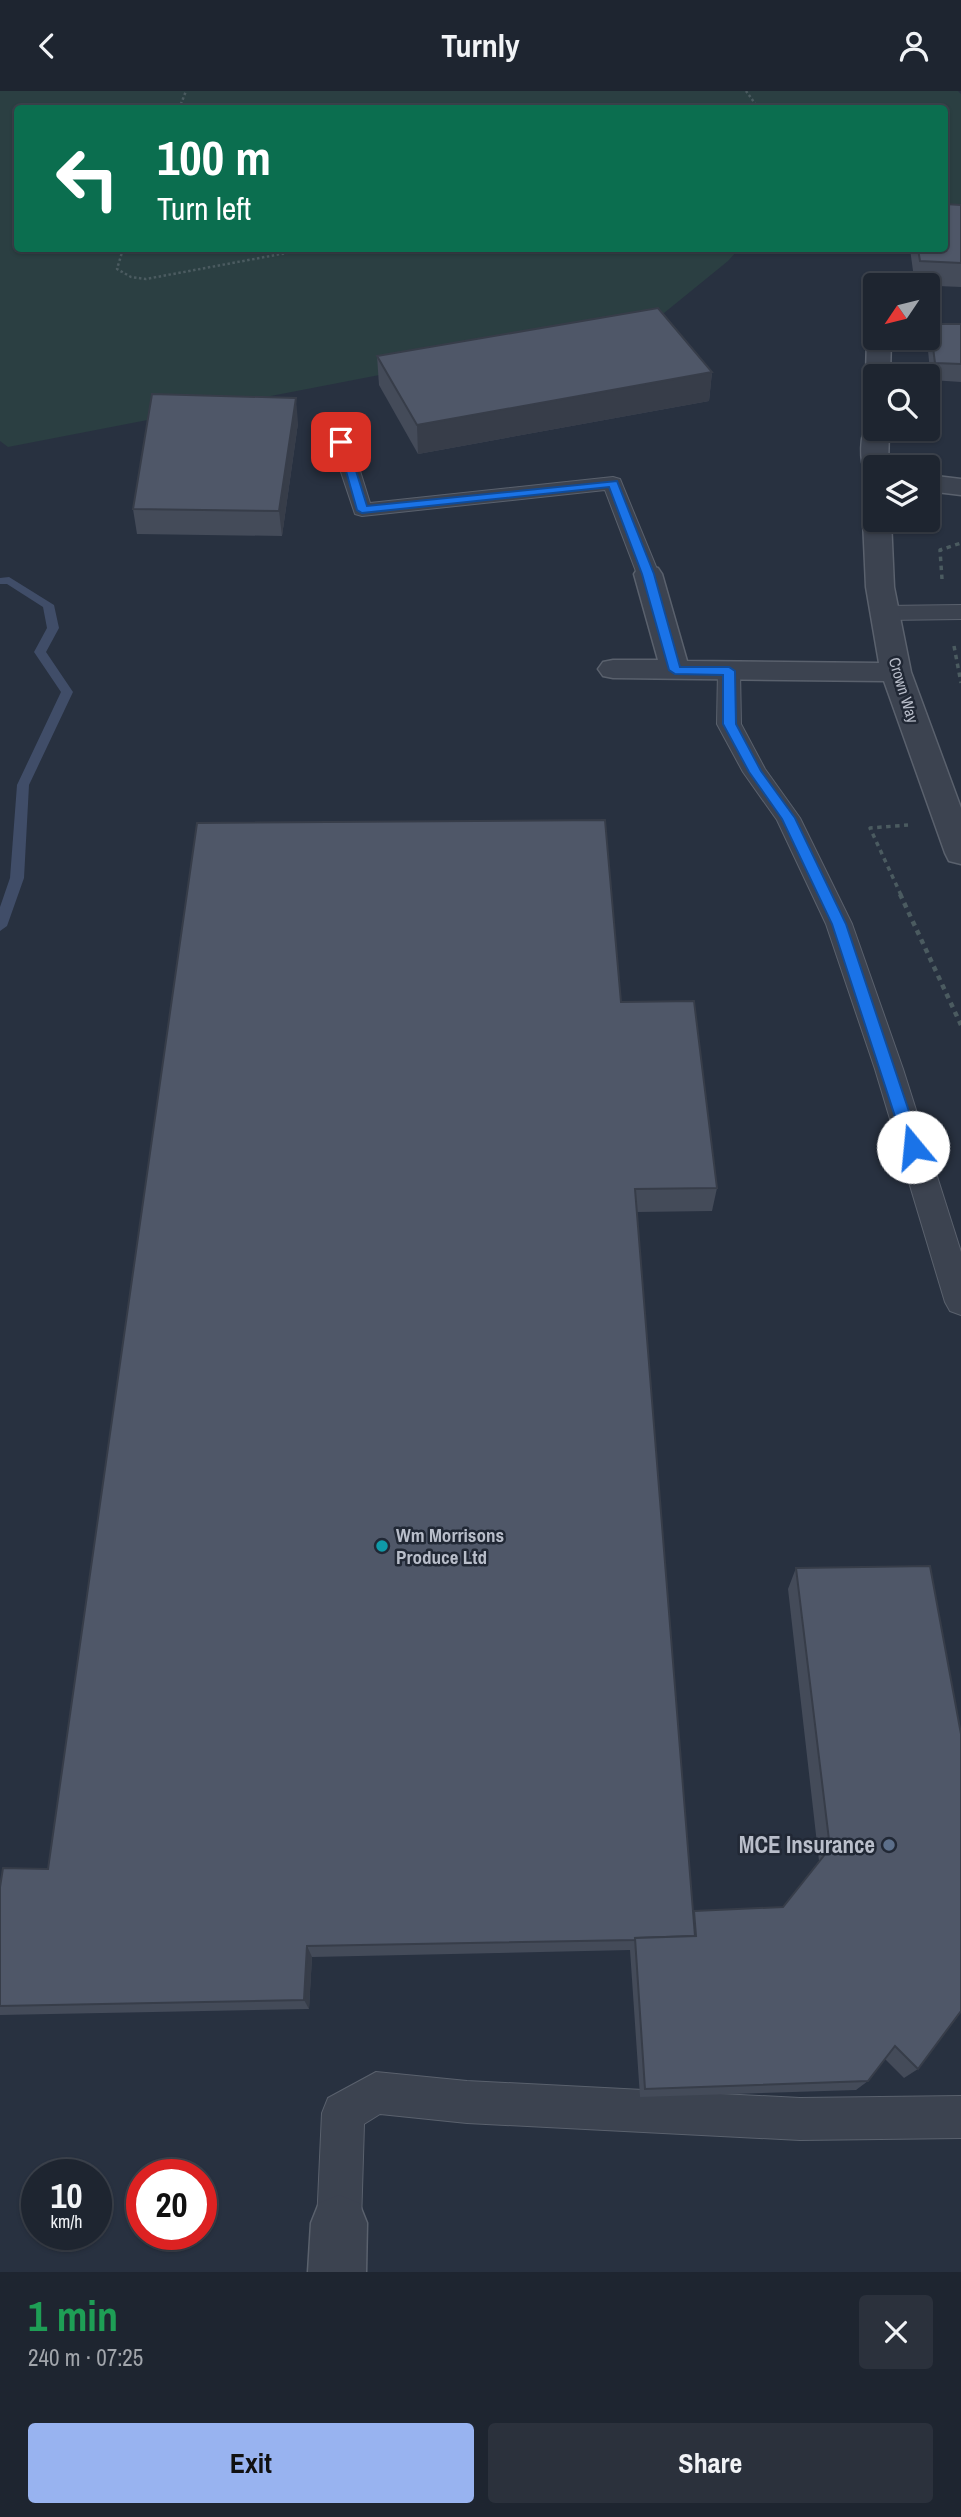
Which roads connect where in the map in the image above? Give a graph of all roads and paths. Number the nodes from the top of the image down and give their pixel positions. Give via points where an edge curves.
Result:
1 (122, 252) edge
2 (293, 252) edge
3 (341, 442) dead end
4 (940, 484) edge
5 (961, 487) edge
6 (878, 532) edge
7 (961, 543) edge
8 (648, 574) joint
9 (943, 587) dead end
10 (885, 613) junction
11 (961, 613) edge
12 (953, 638) dead end
13 (613, 669) dead end
14 (675, 670) junction
15 (729, 671) junction
16 (896, 672) junction
17 (961, 683) edge
18 (918, 824) dead end
19 (961, 853) edge
20 (961, 1025) edge
21 (961, 1302) edge
22 (961, 2117) edge
23 (338, 2248) edge

1 - 2 path via 117,269 138,280
3 - 8 lane via 362,510 613,483
4 - 5 street
6 - 10 street, Crown Way
7 - 9 path via 940,550
8 - 14 street
10 - 11 lane
10 - 16 street, Crown Way
12 - 17 path
13 - 14 street
14 - 15 street
15 - 16 street
15 - 21 lane via 729,724 788,818 839,924
16 - 19 street, Crown Way
18 - 20 path via 870,828
22 - 23 lane via 800,2119 376,2093 343,2113

